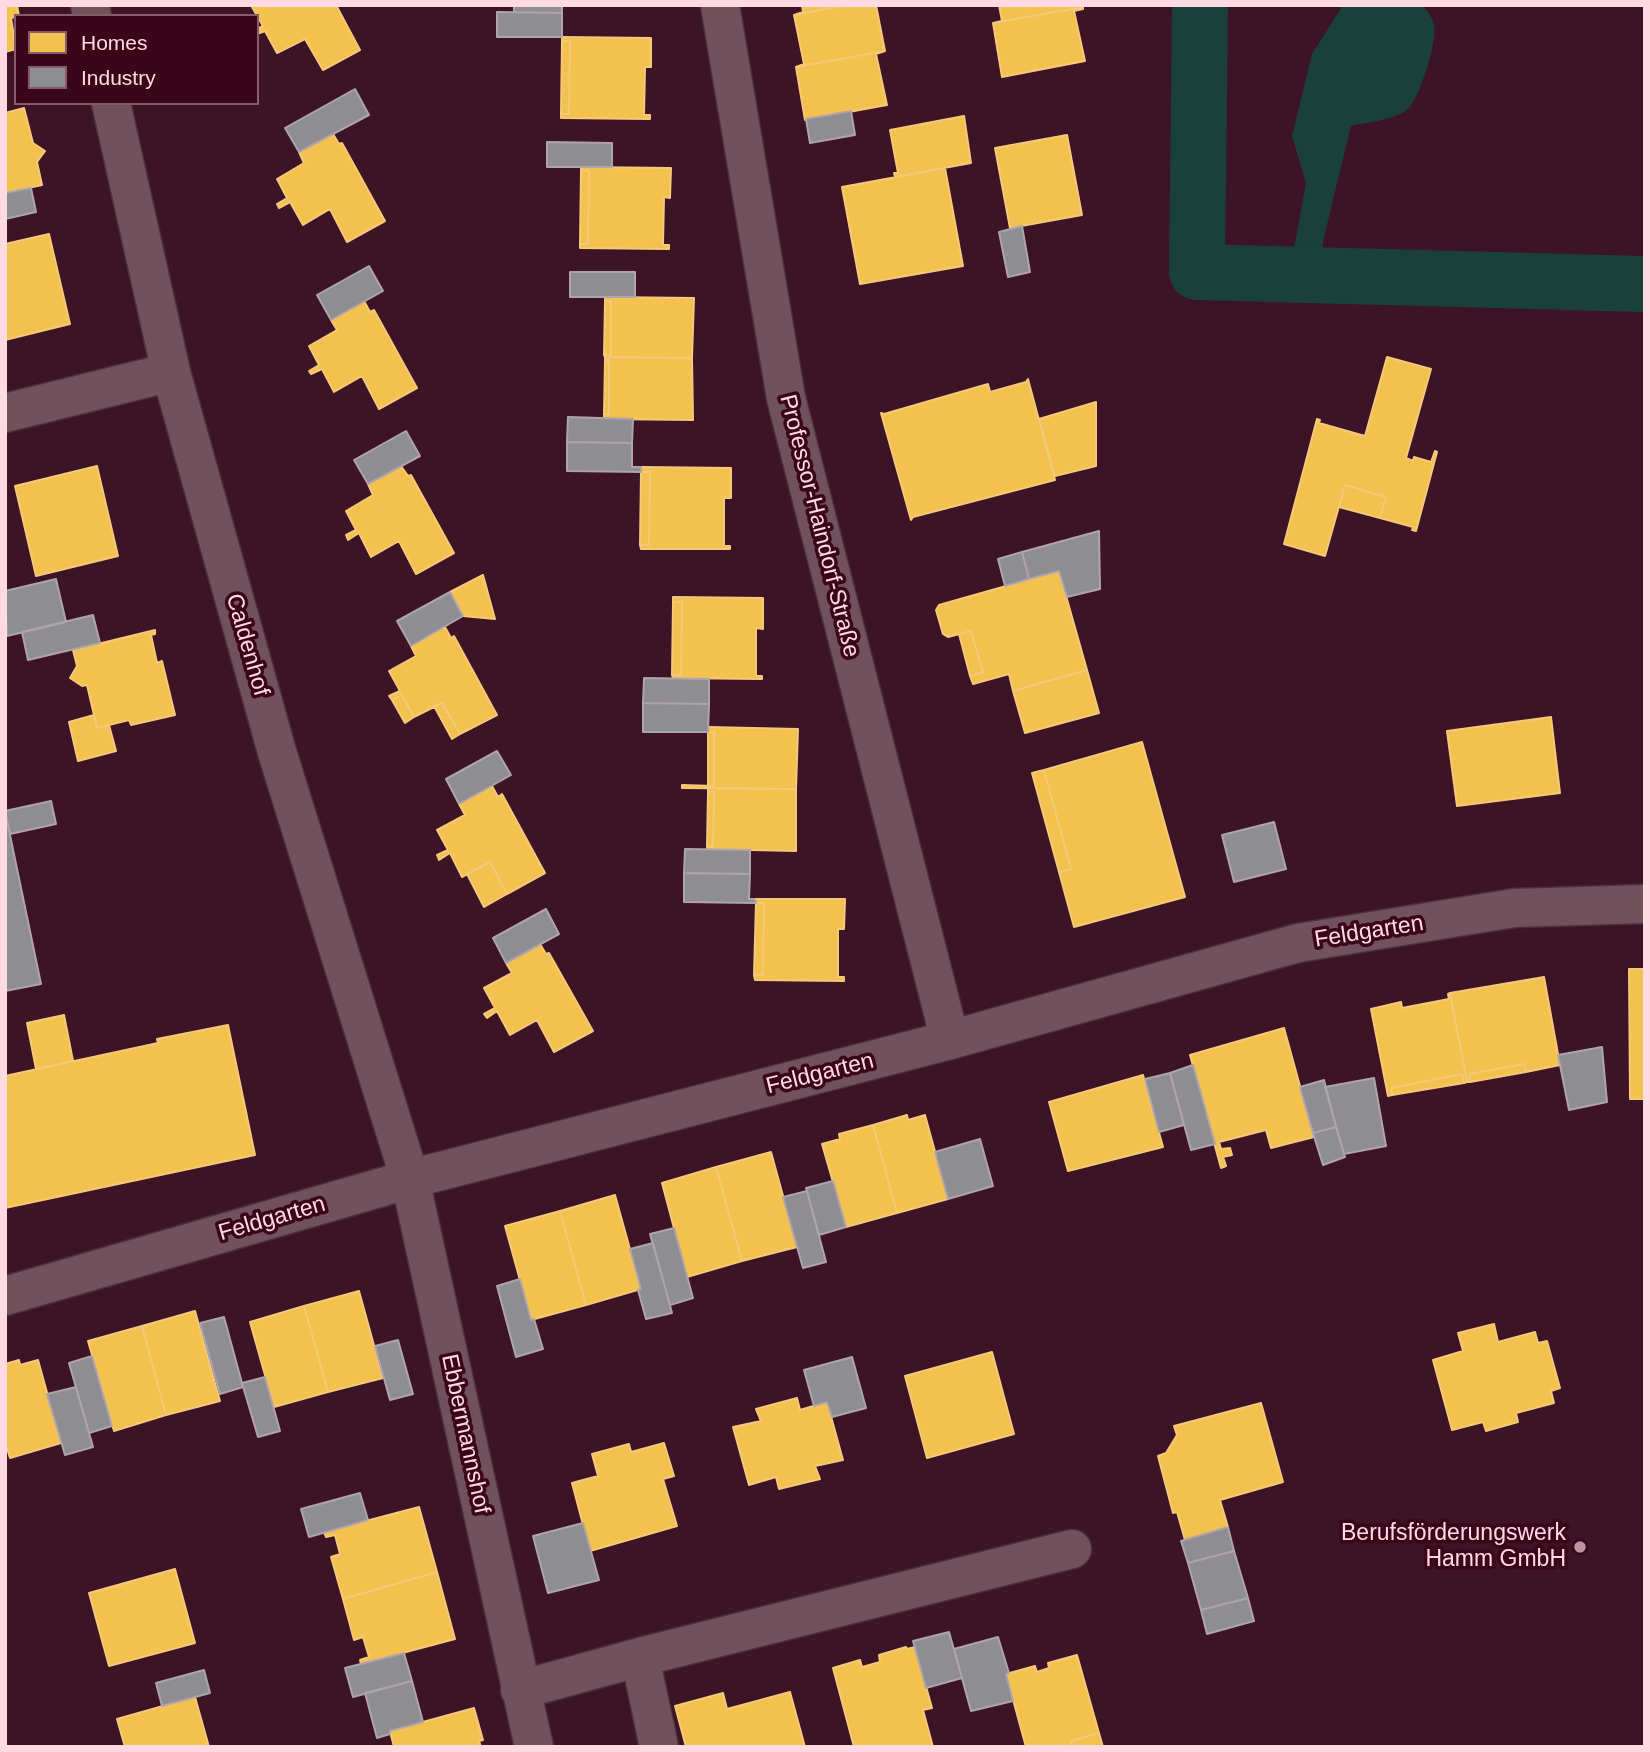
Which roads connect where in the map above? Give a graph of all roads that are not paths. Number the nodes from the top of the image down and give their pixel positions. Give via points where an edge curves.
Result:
1 (720, 5) edge
2 (111, 105) edge
3 (171, 372) junction
4 (5, 413) edge
5 (1645, 904) edge
6 (950, 1040) junction
7 (410, 1179) junction
8 (5, 1296) edge
9 (1072, 1549) dead end
10 (640, 1657) junction
11 (520, 1690) junction
12 (534, 1747) edge
13 (659, 1747) edge

1 - 6 street, Professor-Haindorf-Straße via 786,398
2 - 3 street, Caldenhof
3 - 4 street
3 - 7 street, Caldenhof via 277,752
5 - 6 street, Feldgarten via 1514,908 1298,943
6 - 7 street, Feldgarten
7 - 8 street, Feldgarten
7 - 11 street, Ebbermannshof
9 - 10 street
10 - 11 street
10 - 13 street
11 - 12 street, Ebbermannshof

